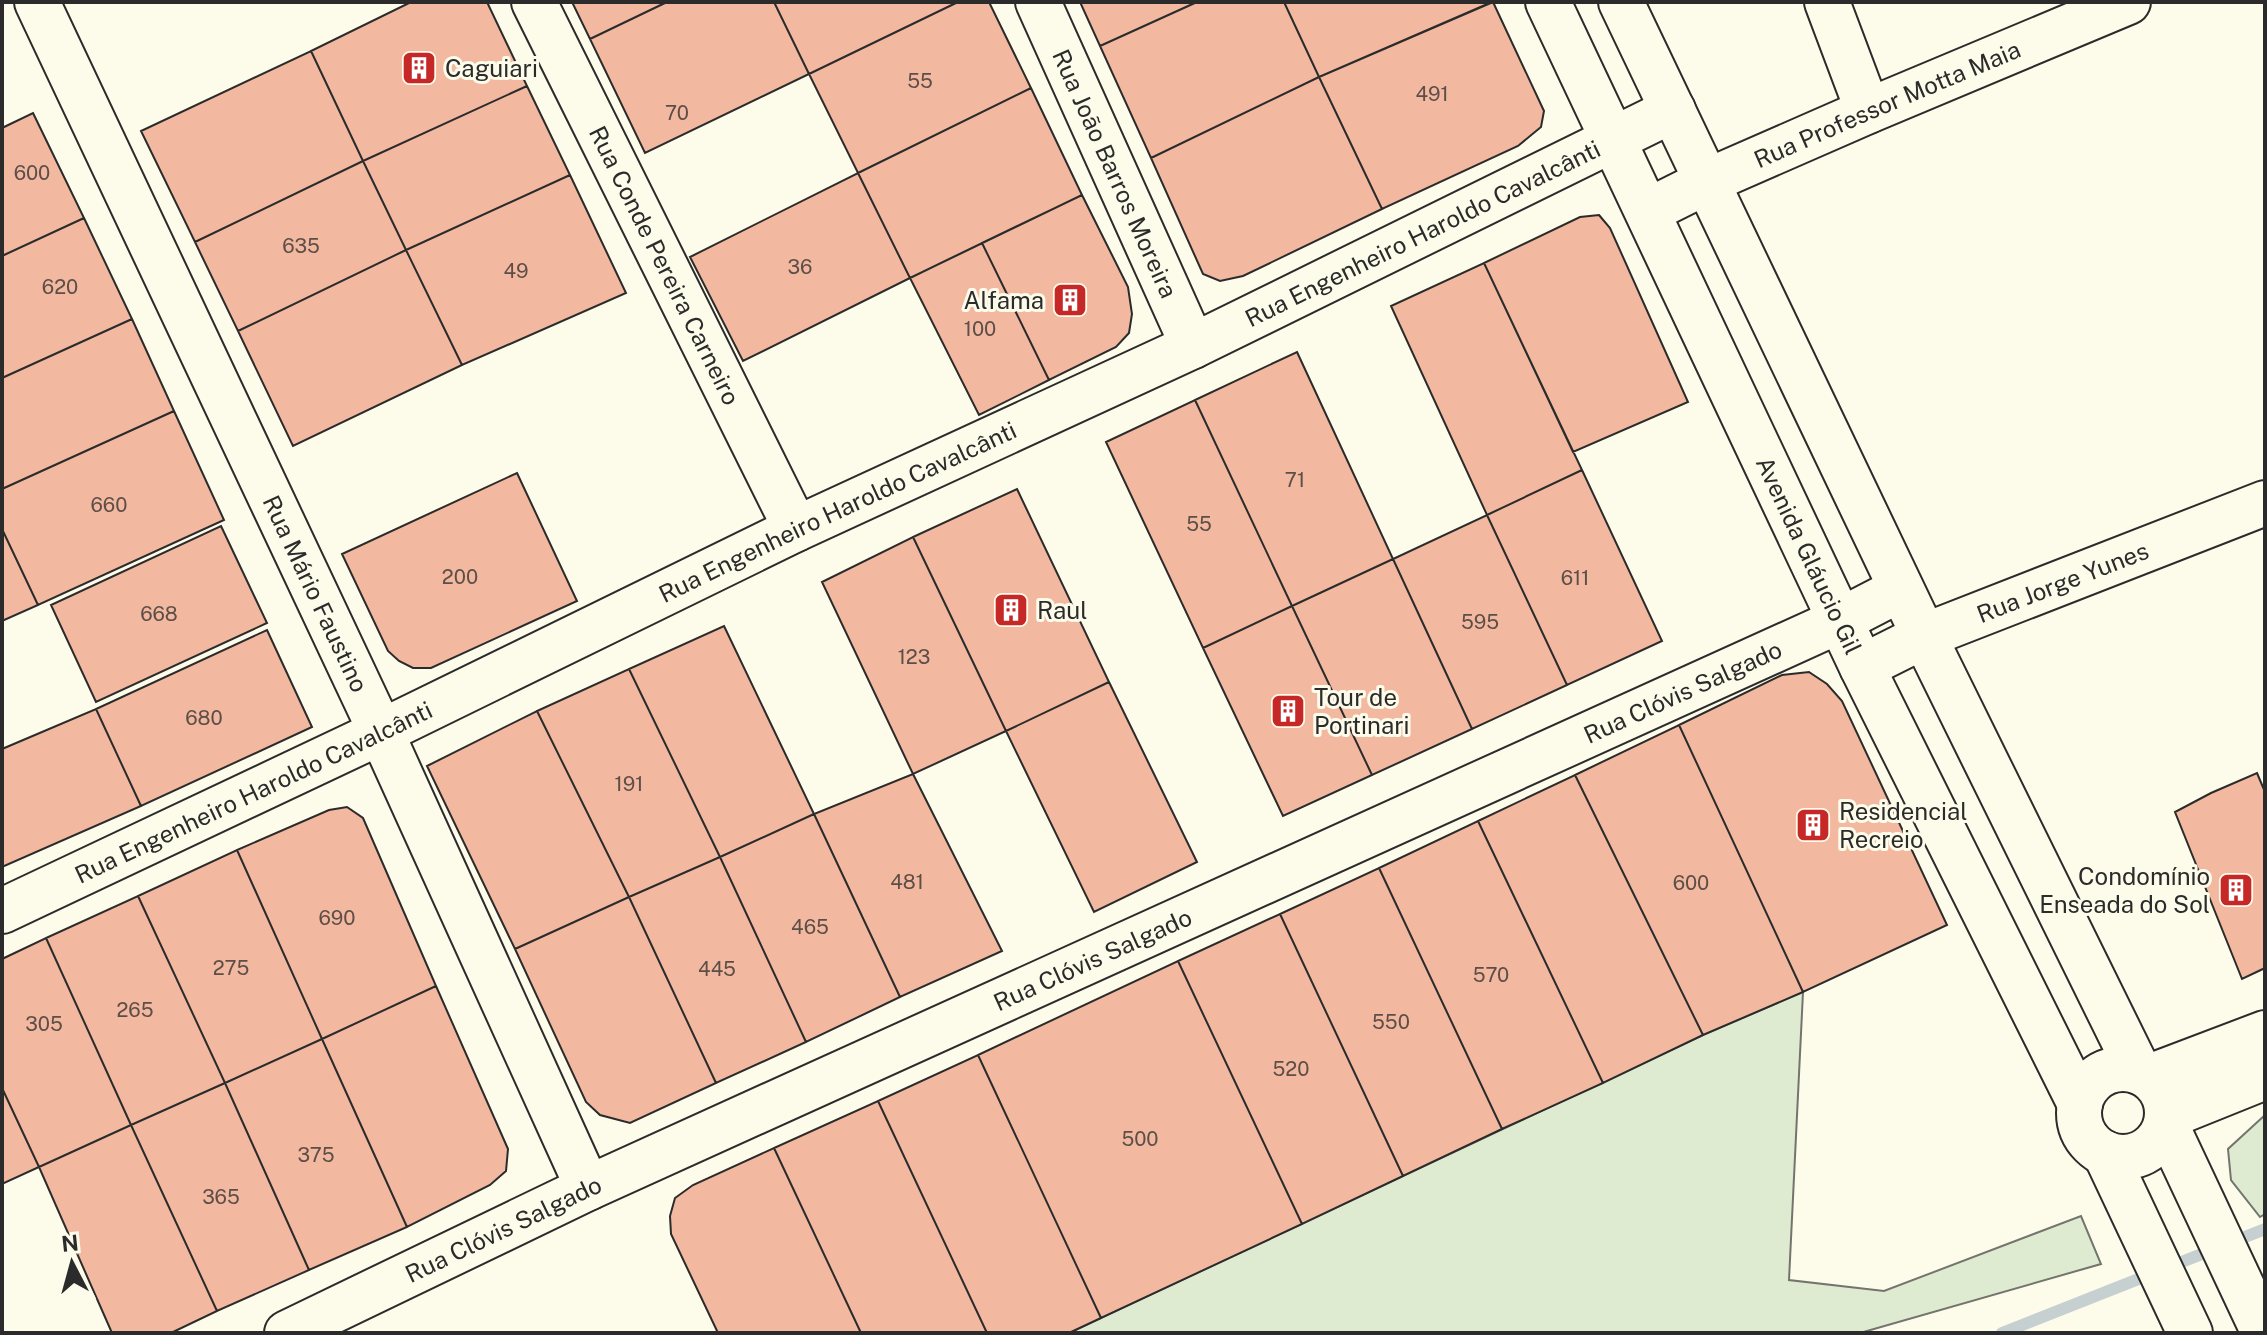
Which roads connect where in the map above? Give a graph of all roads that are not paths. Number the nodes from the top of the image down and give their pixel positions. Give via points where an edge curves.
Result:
1 (37, 2) edge
2 (534, 2) edge
3 (1038, 2) edge
4 (1548, 2) edge
5 (1621, 2) edge
6 (1827, 2) edge
7 (2128, 2) edge
8 (1673, 110) junction
9 (1868, 111) junction
10 (1613, 138) junction
11 (1708, 181) junction
12 (1648, 211) junction
13 (1193, 346) junction
14 (2265, 503) edge
15 (796, 529) junction
16 (1901, 589) junction
17 (1841, 620) junction
18 (1924, 636) junction
19 (1862, 667) junction
20 (381, 732) junction
21 (2, 911) edge
22 (2265, 1033) edge
23 (2144, 1074) junction
24 (2265, 1077) edge
25 (2080, 1104) junction
26 (2167, 1120) junction
27 (2105, 1153) junction
28 (588, 1188) junction
29 (2258, 1320) edge
30 (287, 1333) edge
31 (2190, 1333) edge

1 - 20 street, Rua Mário Faustino
2 - 15 street, Rua Conde Pereira Carneiro
3 - 13 street, Rua João Barros Moreira
4 - 10 street, Avenida Gláucio Gil
5 - 8 street
6 - 9 street
7 - 9 street, Rua Professor Motta Maia
8 - 10 street, Rua Engenheiro Haroldo Cavalcânti
8 - 11 street
9 - 11 street, Rua Professor Motta Maia
10 - 12 street, Avenida Gláucio Gil
10 - 13 street, Rua Engenheiro Haroldo Cavalcânti
11 - 12 street, Rua Professor Motta Maia
11 - 16 street
12 - 17 street, Avenida Gláucio Gil
13 - 15 street, Rua Engenheiro Haroldo Cavalcânti
14 - 18 street, Rua Jorge Yunes
15 - 20 street, Rua Engenheiro Haroldo Cavalcânti
16 - 17 street, Rua Clóvis Salgado
16 - 18 street
17 - 19 street, Avenida Gláucio Gil
17 - 28 street, Rua Clóvis Salgado
18 - 19 street, Rua Jorge Yunes
18 - 23 street
19 - 25 street, Avenida Gláucio Gil
20 - 21 street, Rua Engenheiro Haroldo Cavalcânti
20 - 28 street, Rua Mário Faustino
22 - 23 street
23 - 25 street via 2103,1074
23 - 26 street via 2163,1094
24 - 26 street
25 - 27 street via 2084,1133
26 - 27 street via 2149,1150 2120,1157
26 - 29 street
27 - 31 street
28 - 30 street, Rua Clóvis Salgado

